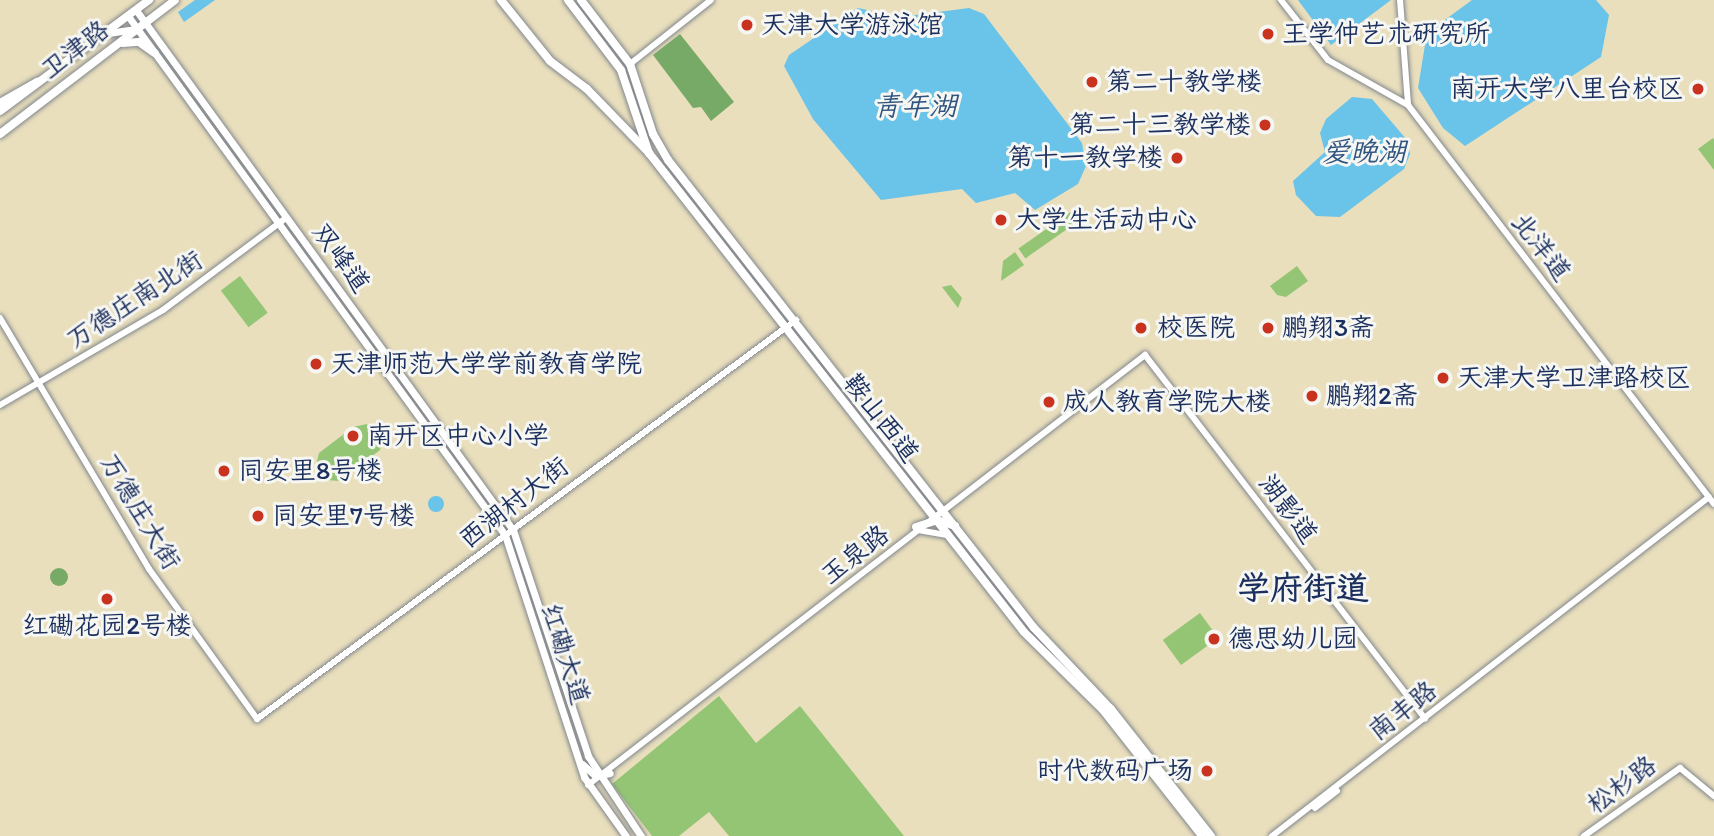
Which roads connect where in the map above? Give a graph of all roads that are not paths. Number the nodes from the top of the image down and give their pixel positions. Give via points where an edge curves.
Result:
1 (149, 0) edge
2 (175, 0) edge
3 (501, 0) edge
4 (568, 0) edge
5 (581, 0) edge
6 (711, 0) edge
7 (1281, 0) edge
8 (1400, 0) edge
9 (136, 10) junction
10 (128, 16) junction
11 (141, 26) junction
12 (104, 34) junction
13 (114, 47) junction
14 (155, 53) junction
15 (630, 64) junction
16 (40, 81) junction
17 (0, 103) edge
18 (1408, 105) junction
19 (0, 111) edge
20 (0, 134) edge
21 (649, 153) junction
22 (286, 218) junction
23 (278, 223) junction
24 (0, 318) edge
25 (796, 320) junction
26 (784, 329) junction
27 (41, 383) junction
28 (0, 405) edge
29 (1709, 497) junction
30 (1714, 504) edge
31 (943, 509) junction
32 (932, 519) junction
33 (957, 528) junction
34 (917, 529) junction
35 (513, 530) junction
36 (505, 535) junction
37 (947, 535) junction
38 (1558, 616) junction
39 (257, 719) joint
40 (1425, 719) junction
41 (575, 751) junction
42 (588, 757) junction
43 (609, 771) junction
44 (598, 778) junction
45 (589, 787) junction
46 (1714, 796) edge
47 (626, 836) edge
48 (641, 836) edge
49 (1202, 836) edge
50 (1211, 836) edge
51 (1272, 836) edge
52 (1279, 836) edge
53 (1584, 836) edge

1 - 9 main road, 卫津路
2 - 11 main road, 卫津路
3 - 21 main road via 550,61 587,89
4 - 21 main road, 鞍山西道 via 621,70
5 - 15 main road, 鞍山西道
6 - 15 street
7 - 18 street via 1328,60
8 - 18 street
9 - 10 main road, 卫津路
9 - 11 main road, 双峰道
10 - 11 main road, 双峰道
10 - 12 main road, 卫津路
11 - 12 main road
11 - 13 main road, 卫津路
11 - 14 main road, 双峰道
11 - 22 main road, 双峰道 via 164,47
12 - 16 main road, 卫津路
13 - 14 main road via 134,41
13 - 20 main road, 卫津路
14 - 23 main road, 双峰道
15 - 25 main road, 鞍山西道 via 658,145
16 - 17 main road
16 - 19 main road, 卫津路
18 - 29 street, 北洋道
21 - 26 main road, 鞍山西道
22 - 23 street, 万德庄南北街
22 - 35 main road, 双峰道
23 - 27 street, 万德庄南北街 via 163,310
23 - 36 main road, 双峰道
24 - 27 street, 万德庄大街
25 - 26 street, 西湖村大街
25 - 31 main road, 鞍山西道
26 - 32 main road, 鞍山西道
26 - 35 street, 西湖村大街
27 - 28 street, 万德庄南北街
27 - 39 street, 万德庄大街 via 149,569
29 - 30 street, 北洋道
29 - 38 street, 南丰路
31 - 32 street
31 - 33 main road, 鞍山西道
31 - 40 street, 湖影道 via 1147,357
32 - 33 main road
32 - 34 main road
32 - 37 main road, 鞍山西道
33 - 50 main road, 鞍山西道
34 - 37 street
34 - 43 street, 玉泉路
35 - 36 street, 西湖村大街
35 - 42 main road, 红磡大道
36 - 39 street, 西湖村大街
36 - 41 main road, 红磡大道
37 - 49 main road, 鞍山西道 via 1024,632 1103,710
38 - 40 street, 南丰路
38 - 52 street, 南丰路
40 - 51 street, 南丰路
41 - 44 main road
41 - 45 main road, 红磡大道
42 - 43 street via 597,770
42 - 44 main road, 红磡大道
43 - 44 main road
44 - 45 street
44 - 48 main road
45 - 47 main road, 红磡大道
46 - 53 street, 松杉路 via 1680,768

